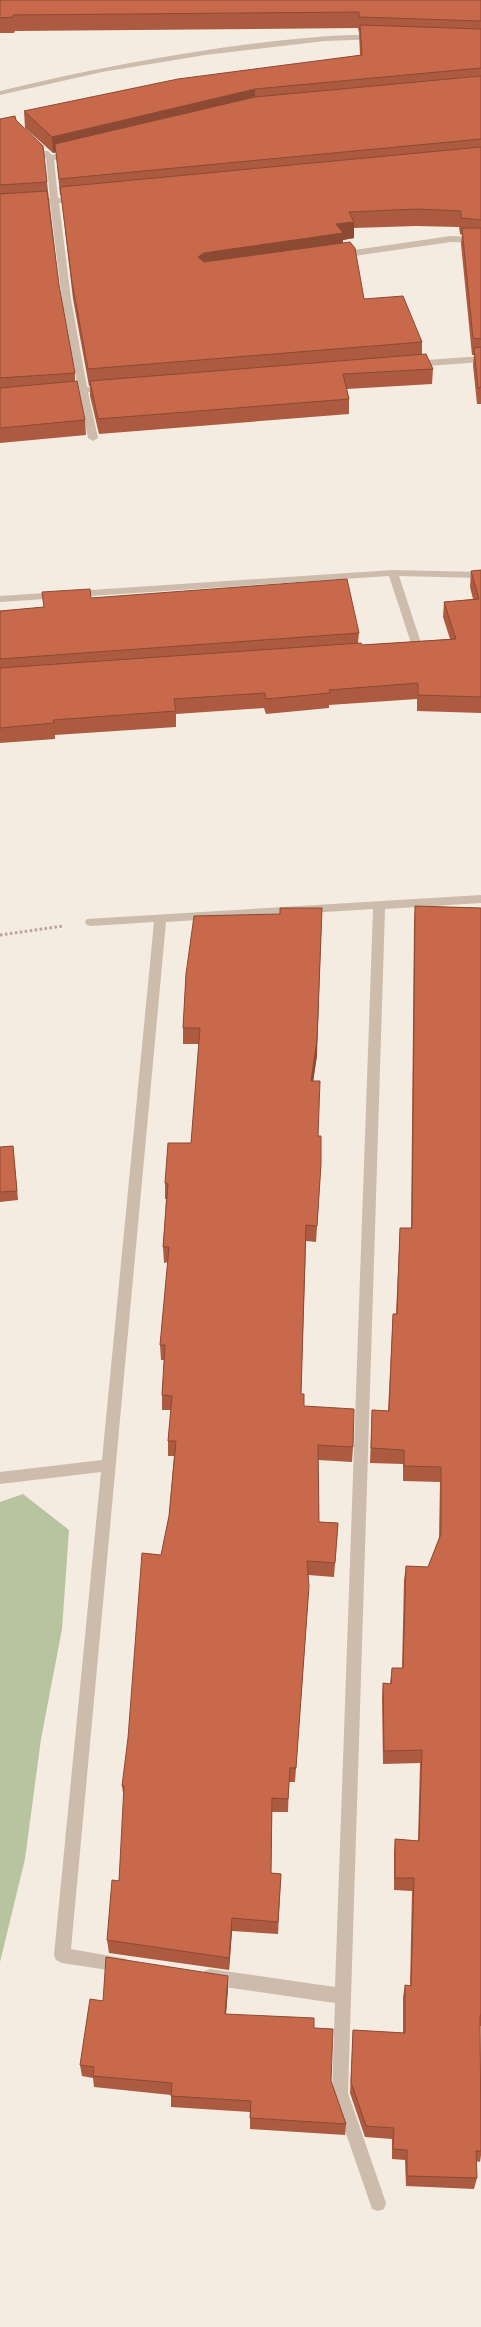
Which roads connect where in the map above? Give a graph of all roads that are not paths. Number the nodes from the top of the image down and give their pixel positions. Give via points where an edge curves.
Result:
1 (382, 38) edge
2 (0, 93) edge
3 (36, 144) edge
4 (78, 151) edge
5 (50, 158) junction
6 (92, 198) edge
7 (54, 200) junction
8 (0, 204) edge
9 (481, 240) edge
10 (332, 256) edge
11 (481, 360) edge
12 (400, 366) edge
13 (122, 387) edge
14 (82, 390) junction
15 (55, 393) edge
16 (93, 438) dead end
17 (393, 572) junction
18 (481, 575) edge
19 (0, 599) edge
20 (398, 650) edge
21 (481, 899) edge
22 (378, 906) junction
23 (160, 920) junction
24 (91, 922) road end
25 (108, 1465) junction
26 (0, 1478) edge
27 (140, 1966) edge
28 (198, 1975) edge
29 (344, 1996) junction
30 (378, 2203) dead end

1 - 2 street via 353,36 145,62
3 - 5 street
4 - 5 street
5 - 7 street
6 - 7 street
7 - 8 street
7 - 14 street
9 - 10 street via 451,239
11 - 12 street
13 - 14 street
14 - 15 street
14 - 16 street
17 - 18 street
17 - 19 street
17 - 20 street via 418,649
21 - 22 street
22 - 23 street
22 - 29 street
23 - 24 street
23 - 25 street
25 - 26 street
25 - 27 street via 62,1955
28 - 29 street
29 - 30 street via 340,2093

